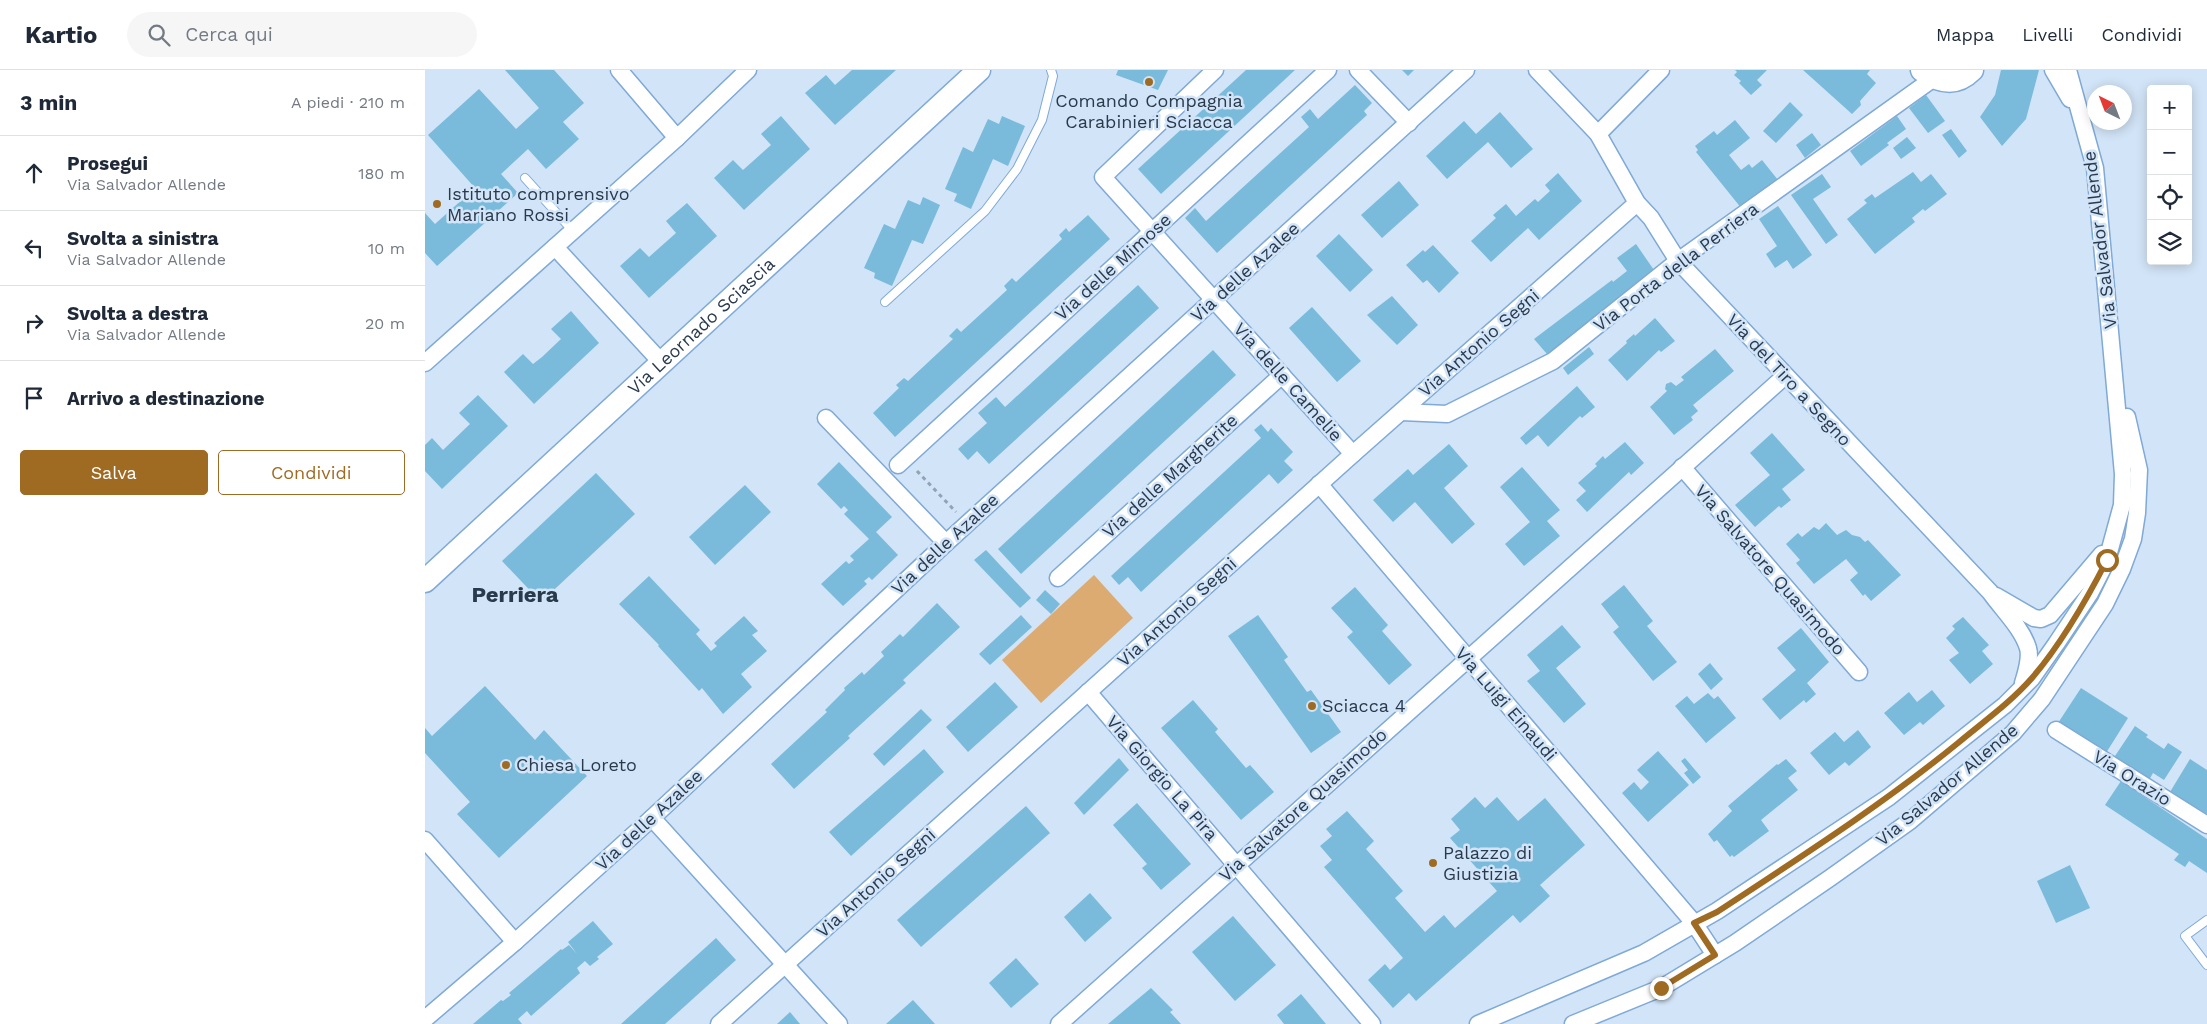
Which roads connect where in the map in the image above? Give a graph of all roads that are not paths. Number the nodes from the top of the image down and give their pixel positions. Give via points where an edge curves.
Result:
1 (619, 70) edge
2 (748, 70) edge
3 (1051, 70) edge
4 (1215, 70) edge
5 (1328, 70) edge
6 (1358, 70) edge
7 (1466, 70) edge
8 (1537, 70) edge
9 (1661, 70) edge
10 (2053, 70) edge
11 (2068, 70) edge
12 (1968, 72) edge
13 (971, 73) edge
14 (1928, 74) edge
15 (1409, 123) junction
16 (2084, 125) junction
17 (1598, 134) junction
18 (677, 138) junction
19 (525, 178) dead end
20 (1637, 203) junction
21 (573, 231) junction
22 (1153, 231) junction
23 (555, 247) junction
24 (1678, 261) junction
25 (1214, 300) junction
26 (885, 302) dead end
27 (2114, 356) junction
28 (425, 363) edge
29 (662, 363) junction
30 (1282, 375) junction
31 (1785, 376) junction
32 (1401, 412) junction
33 (826, 418) dead end
34 (1353, 454) junction
35 (901, 461) road end
36 (1682, 467) junction
37 (1319, 484) junction
38 (2113, 539) junction
39 (946, 543) junction
40 (1058, 578) dead end
41 (425, 581) edge
42 (1990, 592) junction
43 (1467, 658) junction
44 (1859, 672) dead end
45 (2021, 688) junction
46 (1088, 692) junction
47 (2056, 730) dead end
48 (652, 818) junction
49 (2207, 825) edge
50 (425, 840) edge
51 (1237, 865) junction
52 (2207, 920) edge
53 (1694, 923) junction
54 (515, 942) junction
55 (1715, 955) junction
56 (785, 964) junction
57 (2207, 965) edge
58 (425, 1019) edge
59 (719, 1024) edge
60 (839, 1024) edge
61 (1059, 1024) edge
62 (1372, 1024) edge
63 (1478, 1024) edge
64 (1573, 1024) edge

1 - 18 street
2 - 18 street
3 - 26 lane via 1053,76 1043,120 1017,169 985,211
4 - 22 street, Via delle Camelie via 1103,177
5 - 22 street, Via delle Mimose
6 - 15 street
7 - 15 street, Via delle Azalee
8 - 17 street, Via del Tiro a Segno
9 - 17 street
10 - 16 street, Via Salvador Allende
11 - 16 street, Via Salvador Allende
12 - 14 street via 1951,82
13 - 29 street, Via Leornado Sciascia
14 - 24 street, Via Porta della Perriera
15 - 25 street, Via delle Azalee
16 - 27 street, Via Salvador Allende via 2095,168
17 - 20 street, Via del Tiro a Segno
18 - 21 street
19 - 21 lane
20 - 24 street, Via del Tiro a Segno via 1651,218
20 - 32 street, Via Antonio Segni
21 - 23 street
22 - 25 street, Via delle Camelie
22 - 35 street, Via delle Mimose
23 - 28 street
23 - 29 street
24 - 31 street, Via del Tiro a Segno
24 - 32 street, Via Porta della Perriera via 1553,361 1447,414
25 - 30 street, Via delle Camelie
25 - 39 street, Via delle Azalee
27 - 38 street, Via Salvador Allende via 2123,474 2122,505
27 - 55 street, Via Salvador Allende via 2139,470 2133,539 2105,604 2042,699 2013,733 1910,821
29 - 41 street, Via Leornado Sciascia
30 - 34 street, Via delle Camelie
30 - 40 street, Via delle Margherite
31 - 36 street, Via Salvatore Quasimodo
31 - 42 street, Via del Tiro a Segno
32 - 34 street, Via Antonio Segni
33 - 39 street
34 - 37 street, Via Antonio Segni
36 - 43 street, Via Salvatore Quasimodo
36 - 44 street, Via Salvatore Quasimodo
37 - 43 street, Via Luigi Einaudi
37 - 46 street, Via Antonio Segni
38 - 42 street via 2050,615 2041,619
38 - 45 street, Via Salvador Allende via 2107,560 2090,593 2032,678
39 - 48 street, Via delle Azalee
42 - 45 street, Via del Tiro a Segno via 2028,649 2028,669
43 - 51 street, Via Salvatore Quasimodo
43 - 53 street, Via Luigi Einaudi
45 - 53 street, Via Salvador Allende via 1889,797 1717,912
46 - 51 street, Via Giorgio La Pira
46 - 56 street, Via Antonio Segni
47 - 49 street, Via Orazio
48 - 54 street, Via delle Azalee
48 - 56 street
50 - 54 street
51 - 61 street, Via Salvatore Quasimodo
51 - 62 street, Via Giorgio La Pira
52 - 57 lane via 2185,936
53 - 55 street
53 - 63 street, Via Salvador Allende via 1644,953
54 - 58 street, Via delle Azalee
55 - 64 street, Via Salvador Allende via 1661,988
56 - 59 street, Via Antonio Segni
56 - 60 street

